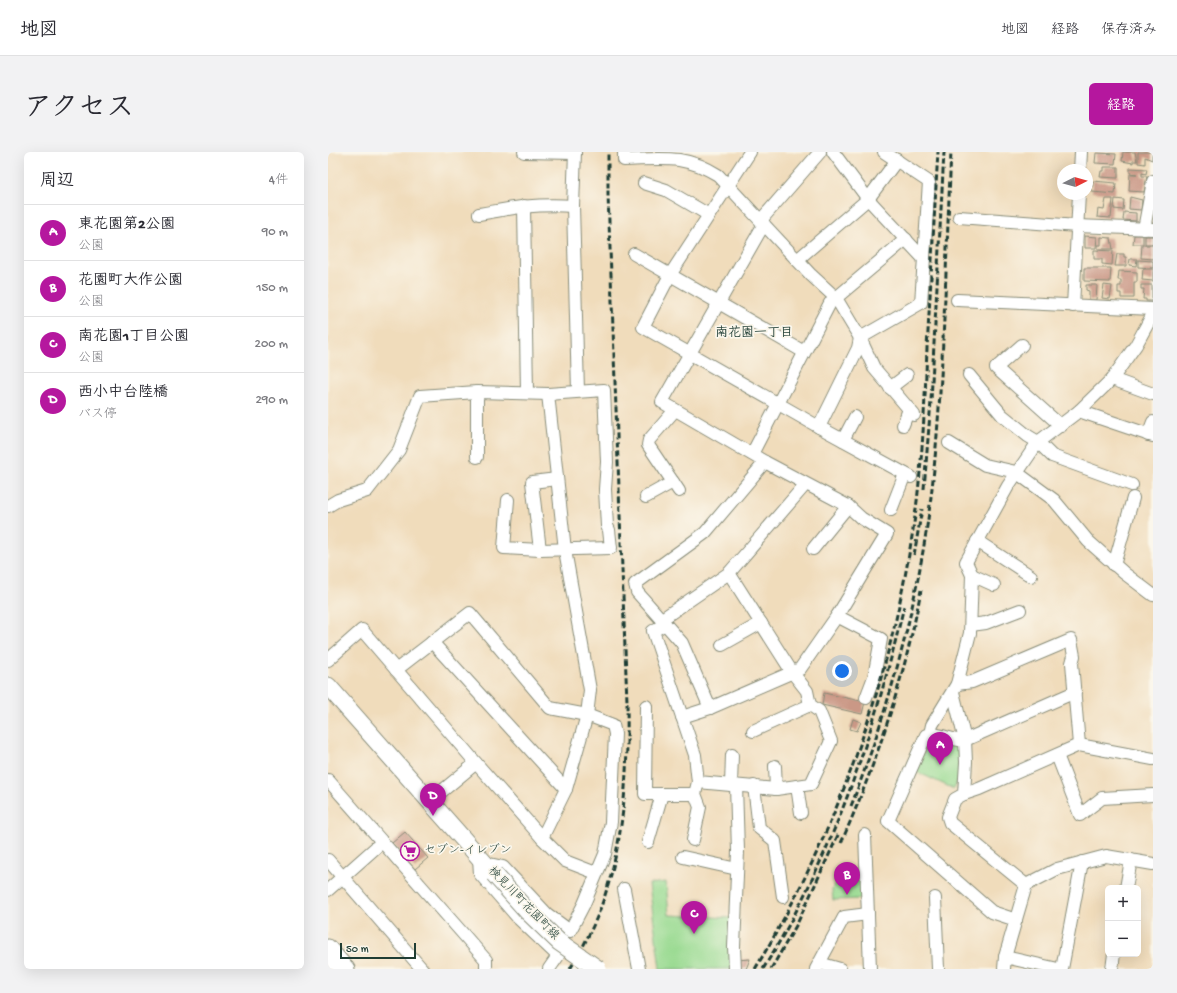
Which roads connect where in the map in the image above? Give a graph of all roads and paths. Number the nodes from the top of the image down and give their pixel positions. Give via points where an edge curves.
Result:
1 (524, 152) edge
2 (575, 152) edge
3 (624, 152) edge
4 (820, 152) edge
5 (833, 152) edge
6 (884, 152) edge
7 (1081, 152) edge
8 (744, 154) edge
9 (897, 160) junction
10 (1080, 164) edge
11 (1153, 181) edge
12 (644, 183) dead end
13 (727, 186) junction
14 (868, 199) junction
15 (1079, 200) edge
16 (524, 206) junction
17 (573, 206) junction
18 (479, 214) dead end
19 (709, 215) junction
20 (959, 217) dead end
21 (762, 222) junction
22 (1077, 226) junction
23 (1149, 229) edge
24 (906, 239) junction
25 (634, 254) dead end
26 (923, 258) junction
27 (796, 260) junction
28 (670, 275) junction
29 (836, 298) junction
30 (957, 300) dead end
31 (720, 303) junction
32 (1073, 306) junction
33 (1153, 309) edge
34 (1153, 314) edge
35 (860, 338) junction
36 (1022, 345) dead end
37 (804, 352) junction
38 (689, 354) junction
39 (907, 375) dead end
40 (969, 375) dead end
41 (1112, 378) junction
42 (890, 388) junction
43 (578, 391) junction
44 (478, 392) junction
45 (527, 393) junction
46 (548, 394) junction
47 (1153, 394) edge
48 (778, 404) junction
49 (675, 410) junction
50 (1079, 411) junction
51 (855, 417) dead end
52 (1153, 422) edge
53 (903, 425) dead end
54 (1061, 426) junction
55 (819, 427) junction
56 (1151, 436) edge
57 (843, 440) junction
58 (1038, 442) junction
59 (949, 443) dead end
60 (752, 454) junction
61 (477, 458) dead end
62 (765, 462) junction
63 (1016, 472) junction
64 (557, 479) junction
65 (805, 484) junction
66 (1132, 485) dead end
67 (646, 497) dead end
68 (1133, 498) dead end
69 (508, 500) dead end
70 (328, 506) edge
71 (848, 506) junction
72 (891, 510) dead end
73 (977, 541) junction
74 (813, 549) dead end
75 (540, 550) junction
76 (565, 550) junction
77 (1114, 565) junction
78 (729, 573) junction
79 (972, 575) junction
80 (1031, 576) dead end
81 (994, 585) dead end
82 (1153, 595) edge
83 (1020, 610) dead end
84 (837, 616) junction
85 (664, 621) junction
86 (761, 623) junction
87 (971, 625) junction
88 (432, 642) junction
89 (722, 645) dead end
90 (328, 660) edge
91 (396, 670) junction
92 (792, 672) junction
93 (328, 686) edge
94 (955, 688) junction
95 (1075, 692) junction
96 (866, 698) dead end
97 (810, 705) junction
98 (646, 706) dead end
99 (710, 708) junction
100 (587, 716) junction
101 (682, 717) junction
102 (753, 731) dead end
103 (930, 734) junction
104 (965, 740) junction
105 (1079, 745) junction
106 (732, 754) dead end
107 (1057, 755) junction
108 (1153, 759) edge
109 (476, 763) junction
110 (775, 766) dead end
111 (328, 780) edge
112 (698, 782) junction
113 (733, 785) junction
114 (754, 786) junction
115 (796, 786) junction
116 (566, 789) junction
117 (776, 789) junction
118 (662, 794) junction
119 (695, 794) junction
120 (964, 794) junction
121 (1153, 795) edge
122 (430, 801) junction
123 (801, 813) dead end
124 (865, 835) dead end
125 (542, 838) junction
126 (693, 840) dead end
127 (382, 842) junction
128 (648, 842) dead end
129 (683, 857) dead end
130 (328, 860) edge
131 (1131, 860) junction
132 (1082, 862) junction
133 (1153, 864) edge
134 (486, 865) junction
135 (737, 869) junction
136 (596, 873) junction
137 (343, 877) junction
138 (1026, 885) junction
139 (1127, 885) edge
140 (624, 889) dead end
141 (328, 890) edge
142 (783, 897) dead end
143 (935, 898) dead end
144 (868, 914) junction
145 (1016, 920) junction
146 (1114, 957) edge
147 (1005, 963) edge
148 (817, 966) edge
149 (422, 969) edge
150 (486, 969) edge
151 (549, 969) edge
152 (598, 969) edge
153 (639, 969) edge
154 (735, 969) edge
155 (840, 969) edge
156 (870, 969) edge
157 (938, 969) edge
158 (1058, 969) edge
159 (1062, 969) edge
160 (1112, 969) edge

1 - 2 street
2 - 17 street
3 - 13 street via 624,160 679,159 702,165 718,175
4 - 21 street
5 - 14 street
6 - 9 street
7 - 10 street
8 - 13 street
9 - 14 street
9 - 26 street via 929,182
11 - 23 street
12 - 19 street via 666,190
13 - 19 street
13 - 21 street
14 - 24 street
14 - 27 street
15 - 22 street
16 - 17 street
16 - 18 street
16 - 45 street
17 - 43 street
19 - 28 street
20 - 22 street
21 - 27 street
21 - 31 street
22 - 23 street
22 - 32 street
24 - 26 street
24 - 29 street
25 - 28 street
26 - 35 street via 921,303
27 - 29 street
28 - 31 street
28 - 38 street via 643,327
29 - 35 street
29 - 37 street via 830,303
30 - 32 street
31 - 37 street
31 - 38 street
32 - 33 street
34 - 41 street via 1136,345
35 - 42 street via 874,368
35 - 55 street via 858,348
36 - 54 street via 996,368
37 - 48 street
38 - 48 street
38 - 49 street via 662,402
39 - 42 street
40 - 58 street via 1002,414
41 - 47 street
41 - 50 street
42 - 53 street via 912,412
43 - 46 street
43 - 76 street via 604,390 607,462 605,496 611,548
44 - 45 street
44 - 61 street
44 - 70 street via 420,396 399,450 367,491 338,500
45 - 46 street
46 - 64 street
48 - 55 street
48 - 60 street
49 - 60 street
49 - 67 street via 648,444 676,486
50 - 54 street
50 - 56 street
51 - 57 street
52 - 56 street
54 - 58 street
55 - 57 street
57 - 72 street via 908,475
58 - 63 street
58 - 66 street via 1052,456
59 - 63 street via 985,465
60 - 62 street
62 - 65 street
62 - 85 street via 705,532 635,584 637,592
63 - 73 street
63 - 77 street via 1061,506 1088,541
64 - 75 street via 532,482
64 - 76 street
65 - 71 street
65 - 78 street
68 - 77 street
69 - 75 street via 504,548
71 - 74 street
71 - 84 street via 861,518 887,534
73 - 79 street via 966,562
73 - 80 street
75 - 76 street
76 - 100 street via 590,690
77 - 82 street
78 - 85 street
78 - 86 street
79 - 81 street
79 - 87 street
83 - 87 street via 986,623
84 - 92 street via 800,669
84 - 96 street via 882,639
85 - 99 street via 682,643
85 - 101 street via 653,631
86 - 89 street
86 - 92 street
87 - 94 street via 964,661
88 - 91 street
88 - 100 street via 470,613 550,708
88 - 116 street
90 - 91 street via 362,630
91 - 109 street
92 - 97 street via 807,691
92 - 99 street
93 - 122 street, 検見川町花園町線
94 - 95 street via 1071,640
94 - 103 street via 932,725
94 - 104 street
95 - 104 street
95 - 105 street
97 - 102 street
97 - 115 street via 819,711 831,741 811,784
98 - 118 street via 645,794
99 - 101 street
100 - 116 street
100 - 136 street via 613,725 615,734 611,822 605,854
101 - 112 street via 695,755
103 - 104 street via 942,734 957,741
103 - 145 street via 926,735 888,821 992,912
104 - 120 street
105 - 107 street
105 - 108 street
106 - 113 street
107 - 120 street
107 - 121 street via 1080,815 1102,798
109 - 122 street
109 - 125 street
110 - 117 street
111 - 127 street
112 - 113 street
112 - 119 street
113 - 114 street
113 - 135 street
114 - 117 street
114 - 142 street via 759,828 774,841
115 - 117 street
115 - 123 street
116 - 125 street
118 - 119 street
118 - 128 street
119 - 126 street via 700,806
120 - 138 street via 955,799 948,817 950,824
122 - 134 street, 検見川町花園町線
124 - 144 street
125 - 136 street via 565,861
127 - 137 street
127 - 150 street via 486,960
129 - 135 street
130 - 137 street
131 - 132 street via 1106,856
131 - 133 street
131 - 139 street
132 - 138 street via 1057,869
132 - 159 street
134 - 136 street via 503,867 546,914 570,931
134 - 151 street via 480,874 519,919 558,956
134 - 152 street, 検見川町花園町線, bridge via 559,942
135 - 154 street
137 - 141 street
137 - 149 street
138 - 145 street
140 - 153 street
143 - 157 street
144 - 148 street via 844,917
144 - 156 street
145 - 147 street
146 - 160 street
147 - 158 street
148 - 155 street

